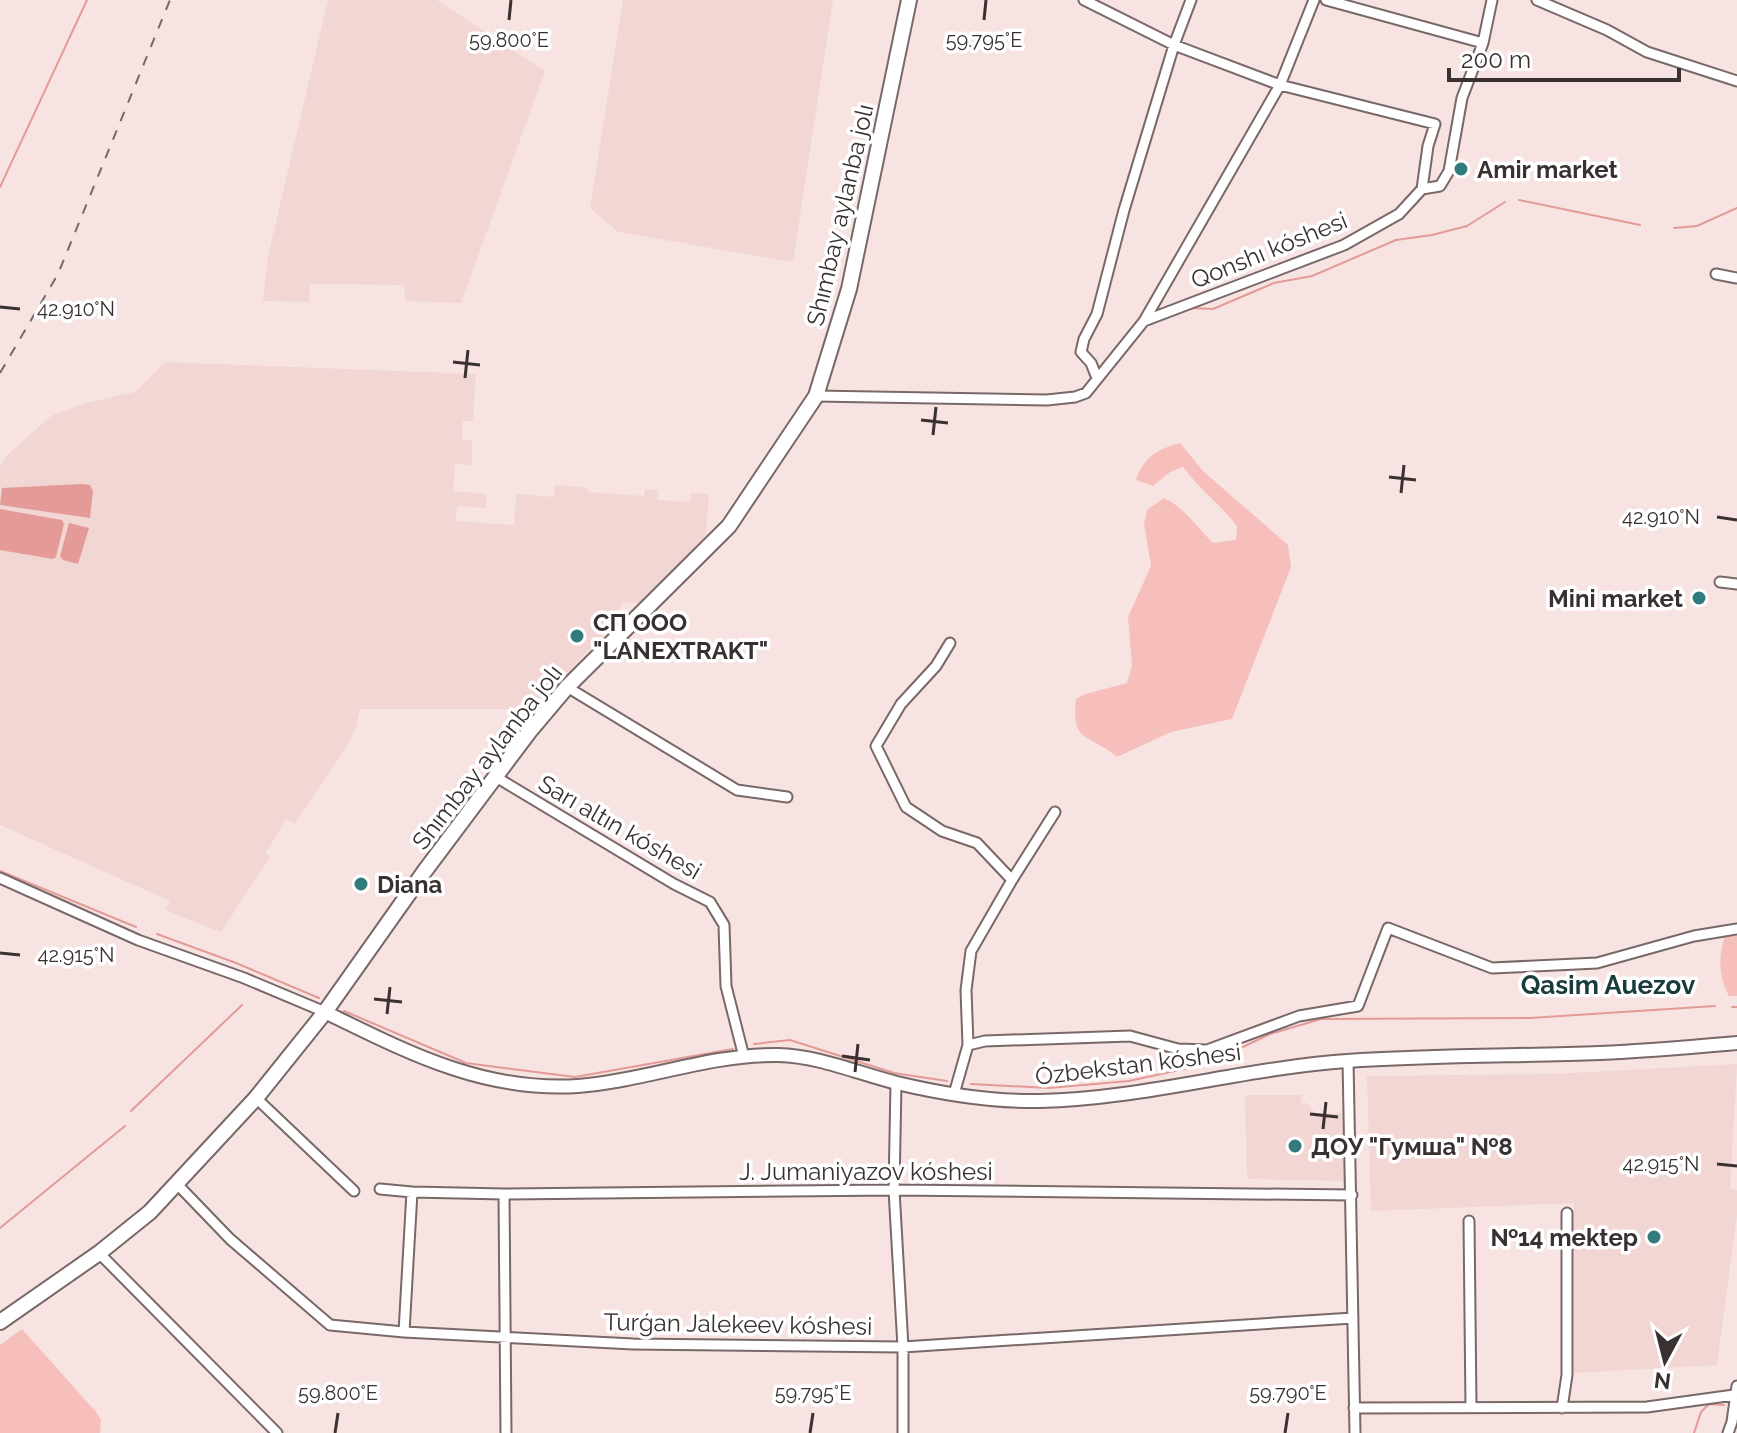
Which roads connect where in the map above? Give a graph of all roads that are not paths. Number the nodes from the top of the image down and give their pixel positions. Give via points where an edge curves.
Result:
1 (909, 0) edge
2 (1084, 0) edge
3 (1191, 0) edge
4 (1314, 0) edge
5 (1326, 0) edge
6 (1492, 0) edge
7 (1537, 0) edge
8 (1557, 3) edge
9 (1483, 43) junction
10 (1174, 45) junction
11 (1737, 81) edge
12 (1280, 85) junction
13 (1422, 189) junction
14 (1716, 274) dead end
15 (1737, 278) edge
16 (1144, 321) junction
17 (1097, 378) junction
18 (816, 396) junction
19 (1720, 582) dead end
20 (1737, 584) edge
21 (950, 643) dead end
22 (567, 687) junction
23 (496, 777) junction
24 (787, 797) dead end
25 (1055, 812) dead end
26 (0, 878) edge
27 (1012, 880) junction
28 (1737, 929) edge
29 (325, 1012) junction
30 (1737, 1043) edge
31 (968, 1045) junction
32 (744, 1057) junction
33 (1348, 1060) junction
34 (896, 1083) junction
35 (954, 1094) junction
36 (256, 1098) junction
37 (176, 1183) junction
38 (380, 1189) dead end
39 (894, 1190) junction
40 (354, 1191) dead end
41 (412, 1192) junction
42 (504, 1194) junction
43 (1352, 1195) junction
44 (1567, 1213) dead end
45 (1469, 1221) dead end
46 (99, 1253) junction
47 (1353, 1318) junction
48 (0, 1322) edge
49 (404, 1332) junction
50 (506, 1338) junction
51 (903, 1347) junction
52 (1736, 1390) edge
53 (1471, 1407) junction
54 (1354, 1408) junction
55 (1562, 1408) junction
56 (1734, 1422) edge
57 (277, 1433) edge
58 (506, 1433) edge
59 (903, 1433) edge
60 (1355, 1433) edge
61 (1728, 1433) edge

1 - 18 main road, Shımbay aylanba jolı via 849,289
2 - 10 street
3 - 10 street
4 - 12 street, Qonshı kóshesi
5 - 9 street
6 - 9 street, Qonshı kóshesi
7 - 8 street
8 - 11 street via 1647,52
9 - 13 street, Qonshı kóshesi via 1462,98 1449,171 1440,186
10 - 12 street
10 - 17 street via 1097,314 1084,339 1081,352
12 - 13 street via 1435,124
12 - 16 street, Qonshı kóshesi
13 - 16 street, Qonshı kóshesi via 1399,214 1344,245
14 - 15 street
16 - 17 street, Qonshı kóshesi
17 - 18 street, Qonshı kóshesi via 1086,393 1047,400
18 - 22 main road, Shımbay aylanba jolı via 729,526
19 - 20 street
21 - 27 street via 901,704 876,746 906,807 942,831 977,843
22 - 23 main road, Shımbay aylanba jolı
22 - 24 street via 737,790
23 - 29 main road, Shımbay aylanba jolı
23 - 32 street, Sarı altın kóshesi via 710,902 724,925 726,986
25 - 27 street
26 - 29 street via 138,940
27 - 31 street via 971,951
28 - 31 street via 1597,963 1492,968 1388,928 1358,1006 1299,1016 1207,1050 1178,1049 1130,1036
29 - 32 street, Ózbekstan kóshesi via 421,1059 466,1075 525,1084 578,1086
29 - 36 main road, Shımbay aylanba jolı
30 - 33 street, Ózbekstan kóshesi via 1604,1053
31 - 35 street
32 - 34 street, Ózbekstan kóshesi via 805,1057
33 - 35 street, Ózbekstan kóshesi via 1089,1098 1039,1101
33 - 43 street
34 - 35 street, Ózbekstan kóshesi
34 - 39 street
36 - 37 main road, Shımbay aylanba jolı
36 - 40 street
37 - 46 main road, Shımbay aylanba jolı
37 - 49 street, Turǵan Jalekeev kóshesi via 230,1239 330,1325
38 - 41 street, J. Jumaniyazov kóshesi
39 - 42 street, J. Jumaniyazov kóshesi
39 - 43 street, J. Jumaniyazov kóshesi
39 - 51 street
41 - 42 street, J. Jumaniyazov kóshesi
41 - 49 street
42 - 50 street
43 - 47 street
44 - 55 street via 1567,1375
45 - 53 street
46 - 48 main road, Shımbay aylanba jolı
46 - 57 street
47 - 51 street, Turǵan Jalekeev kóshesi
47 - 54 street
49 - 50 street, Turǵan Jalekeev kóshesi
50 - 51 street, Turǵan Jalekeev kóshesi
50 - 58 street
51 - 59 street
52 - 55 street via 1647,1407
52 - 56 street
53 - 54 street
53 - 55 street
54 - 60 street
56 - 61 street

